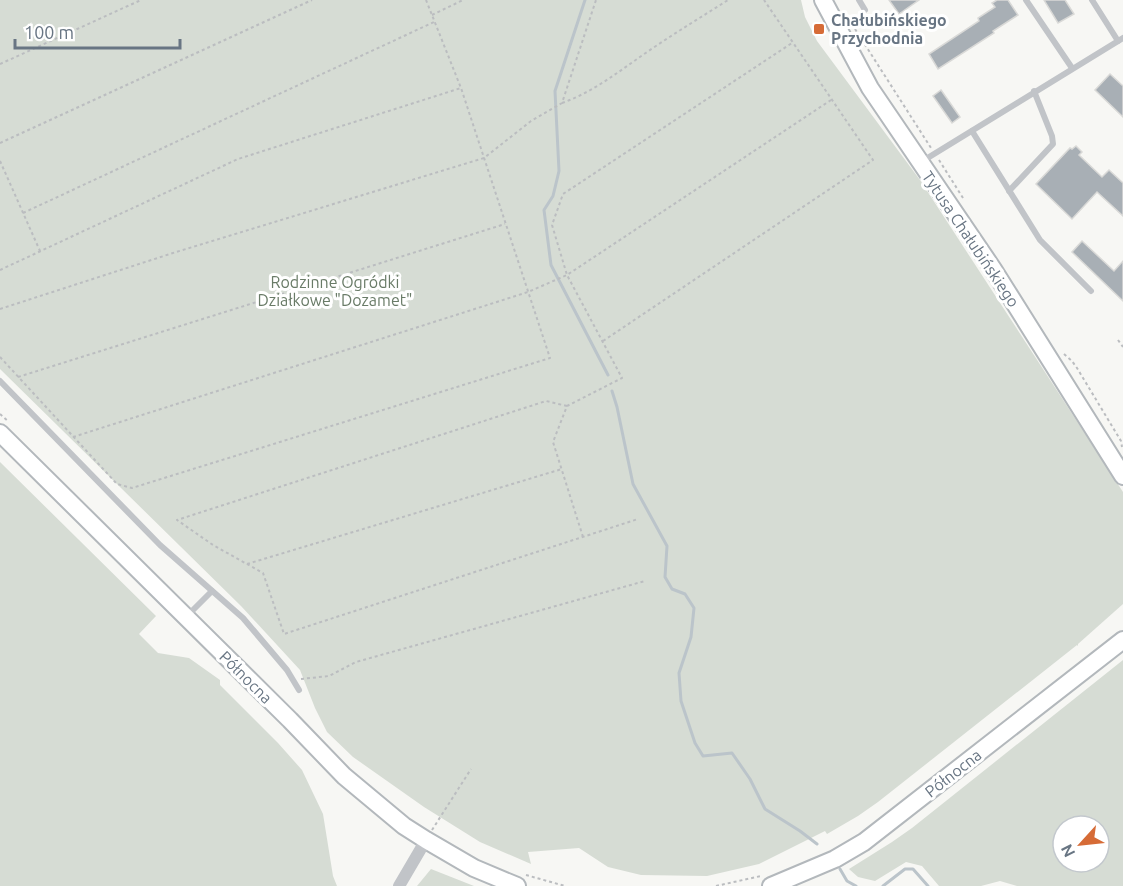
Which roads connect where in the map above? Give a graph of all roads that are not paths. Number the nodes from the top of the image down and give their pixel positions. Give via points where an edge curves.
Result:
1 (823, 0) edge
2 (859, 0) edge
3 (1026, 0) edge
4 (1092, 0) edge
5 (866, 10) dead end
6 (1120, 39) edge
7 (1072, 68) junction
8 (1034, 91) junction
9 (972, 131) junction
10 (996, 153) dead end
11 (988, 157) junction
12 (920, 162) junction
13 (1009, 191) junction
14 (1091, 291) dead end
15 (0, 381) edge
16 (0, 433) edge
17 (1123, 476) edge
18 (212, 591) junction
19 (186, 617) junction
20 (1123, 640) edge
21 (299, 690) dead end
22 (428, 832) junction
23 (520, 880) edge
24 (769, 880) edge
25 (399, 886) edge

1 - 12 street, Tytusa Chałubińskiego via 870,88
2 - 5 lane
3 - 7 lane
4 - 6 lane
6 - 7 lane
7 - 8 lane
8 - 9 lane
8 - 13 lane via 1053,144
9 - 11 lane
9 - 12 lane
10 - 11 lane
11 - 13 lane
12 - 17 street, Tytusa Chałubińskiego via 1113,454
13 - 14 lane via 1040,240
15 - 18 lane via 160,545
16 - 19 street, Północna
18 - 19 lane
18 - 21 lane via 243,618
19 - 22 street, Północna via 344,776 404,826
20 - 24 street, Północna via 864,842 835,859
22 - 23 street, Północna via 474,867
22 - 25 street

